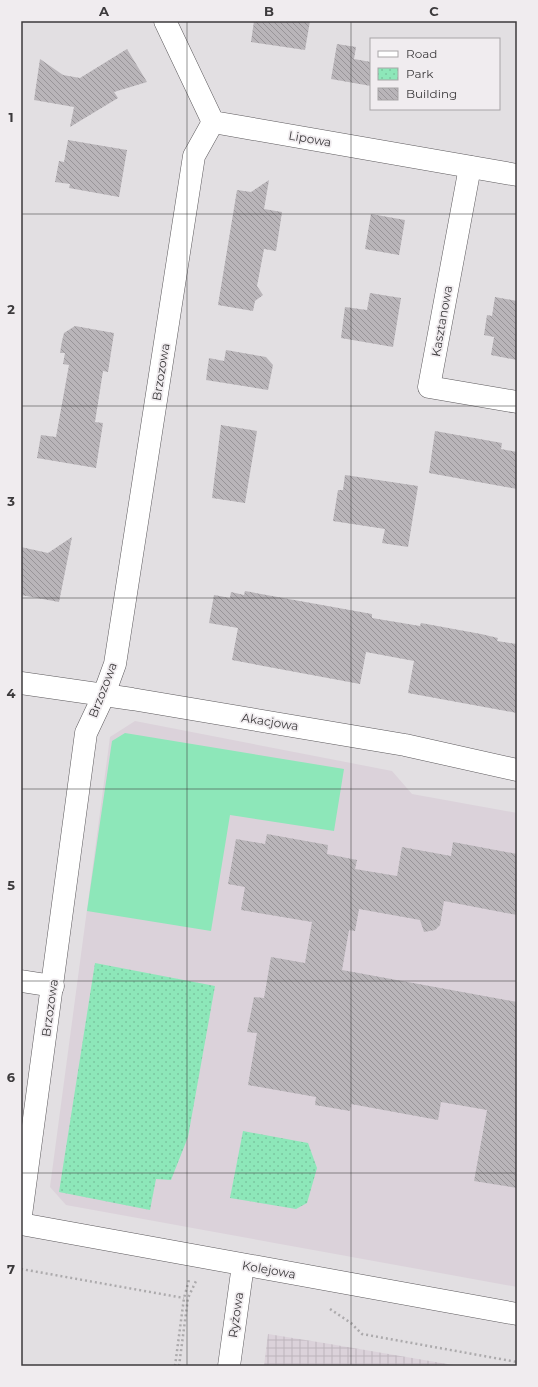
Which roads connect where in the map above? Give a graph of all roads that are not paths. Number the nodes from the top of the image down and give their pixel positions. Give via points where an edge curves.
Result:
1 (165, 21) edge
2 (213, 122) junction
3 (470, 167) junction
4 (517, 175) edge
5 (517, 402) edge
6 (21, 683) edge
7 (103, 697) junction
8 (517, 770) edge
9 (21, 981) edge
10 (53, 986) junction
11 (21, 1215) edge
12 (21, 1224) edge
13 (243, 1265) junction
14 (517, 1314) edge
15 (229, 1366) edge

1 - 2 street
2 - 3 street, Lipowa
2 - 7 street, Brzozowa via 194,156 115,664
3 - 4 street, Lipowa
3 - 5 street, Kasztanowa via 429,387
6 - 7 street, Akacjowa
7 - 8 street, Akacjowa via 405,745
7 - 10 street, Brzozowa via 86,733
9 - 10 street
10 - 11 street, Brzozowa
12 - 13 street, Kolejowa
13 - 14 street, Kolejowa
13 - 15 street, Ryżowa

